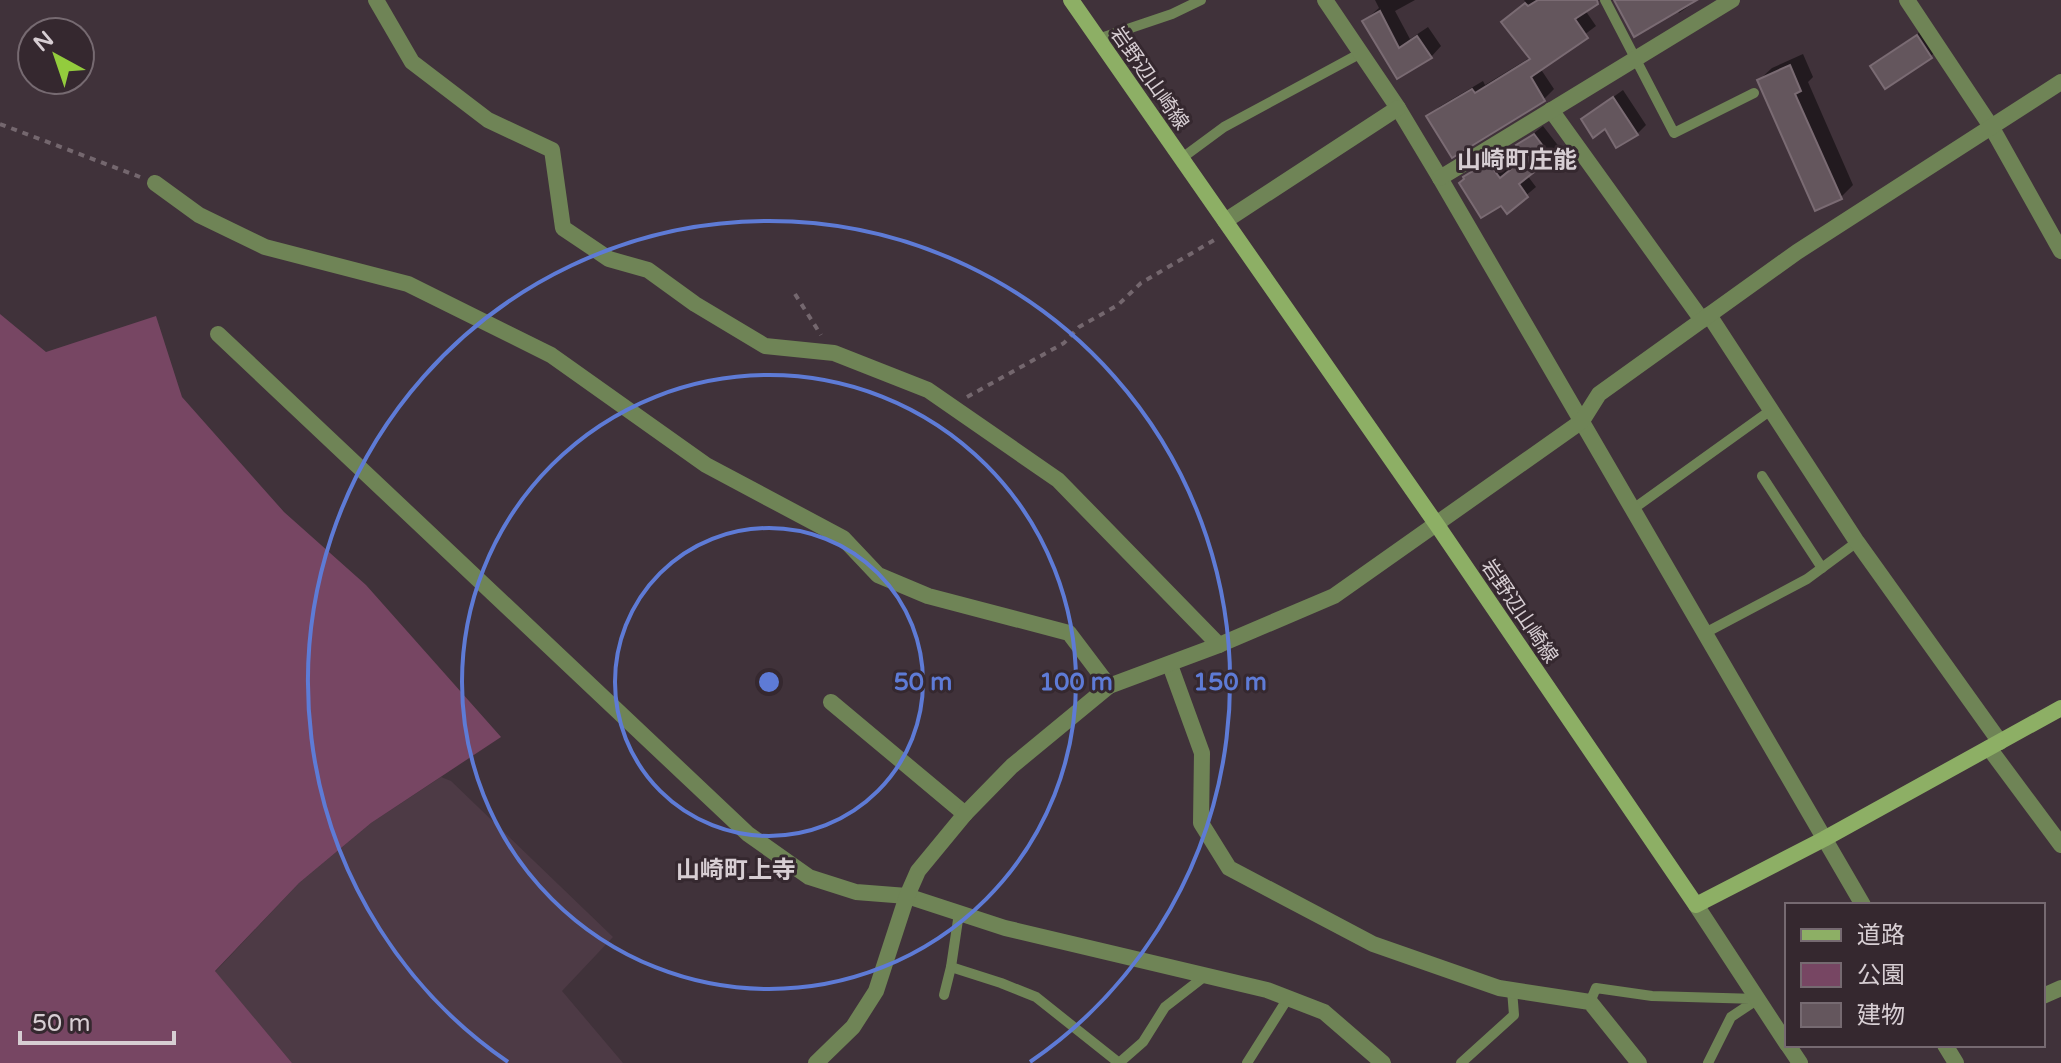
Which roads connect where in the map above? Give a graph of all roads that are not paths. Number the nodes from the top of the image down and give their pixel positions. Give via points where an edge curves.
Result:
1 (376, 0) edge
2 (1071, 0) edge
3 (1201, 0) edge
4 (1605, 0) edge
5 (1732, 0) edge
6 (1907, 0) edge
7 (1329, 1) edge
8 (1098, 39) junction
9 (1361, 53) junction
10 (1636, 58) junction
11 (2061, 82) edge
12 (1754, 93) dead end
13 (1398, 108) junction
14 (1551, 110) junction
15 (1992, 128) junction
16 (1182, 158) junction
17 (1440, 178) junction
18 (155, 183) road end
19 (1228, 225) junction
20 (2061, 251) edge
21 (1706, 318) junction
22 (218, 334) dead end
23 (1771, 410) junction
24 (1582, 421) junction
25 (1762, 476) dead end
26 (1633, 509) junction
27 (1437, 525) junction
28 (1857, 542) junction
29 (1822, 568) junction
30 (1705, 633) junction
31 (1219, 645) junction
32 (1170, 665) junction
33 (1109, 686) junction
34 (831, 702) dead end
35 (2061, 708) edge
36 (1995, 745) junction
37 (965, 814) junction
38 (1824, 839) junction
39 (2061, 845) edge
40 (907, 896) junction
41 (1862, 903) edge
42 (1696, 905) junction
43 (959, 913) junction
44 (951, 967) junction
45 (1205, 976) junction
46 (1512, 990) junction
47 (944, 995) dead end
48 (1288, 998) junction
49 (1758, 999) junction
50 (1590, 1002) junction
51 (1785, 1041) edge
52 (816, 1063) edge
53 (1119, 1063) edge
54 (1247, 1063) edge
55 (1383, 1063) edge
56 (1461, 1063) edge
57 (1639, 1063) edge
58 (1708, 1063) edge

1 - 31 street via 412,62 488,120 552,150 563,228 609,259 648,270 765,346 834,353 928,390 1058,480
2 - 8 main road, 岩野辺山崎線
3 - 8 lane
4 - 10 lane
5 - 10 street
6 - 15 street
7 - 9 street
8 - 16 main road, 岩野辺山崎線
9 - 13 street
9 - 16 lane via 1224,127
10 - 12 lane via 1674,133
10 - 14 street
11 - 15 street
13 - 17 street
13 - 19 street
14 - 17 street
14 - 21 street
15 - 20 street
15 - 21 street via 1797,252
16 - 19 main road, 岩野辺山崎線
17 - 24 street
18 - 33 street via 199,215 265,247 408,284 551,355 706,465 843,538 878,575 928,596 1069,633
19 - 27 main road, 岩野辺山崎線
21 - 23 street
21 - 24 street via 1599,394
22 - 40 street via 748,834 809,877 856,892
23 - 26 lane
23 - 28 street
24 - 26 street
24 - 27 street
25 - 29 lane
26 - 30 street
27 - 31 street via 1334,596
27 - 42 main road, 岩野辺山崎線
28 - 29 lane
28 - 36 street
29 - 30 lane
30 - 38 street
31 - 32 street
32 - 33 street
32 - 46 street via 1202,753 1201,823 1229,868 1373,944
33 - 37 street via 1012,766
34 - 37 street
35 - 36 main road
36 - 38 main road
36 - 39 street
37 - 40 street via 918,871
38 - 41 street
38 - 42 main road
40 - 43 street
40 - 52 street via 876,991 853,1027
42 - 49 street
43 - 44 lane
43 - 45 street
44 - 47 lane
44 - 53 lane via 1036,997
45 - 48 street
45 - 53 lane via 1165,1007 1143,1042
46 - 50 street
46 - 56 lane via 1514,1015
48 - 54 lane
48 - 55 street via 1324,1012
49 - 50 lane via 1652,996 1596,988
49 - 51 street
49 - 58 lane via 1731,1017
50 - 57 street

